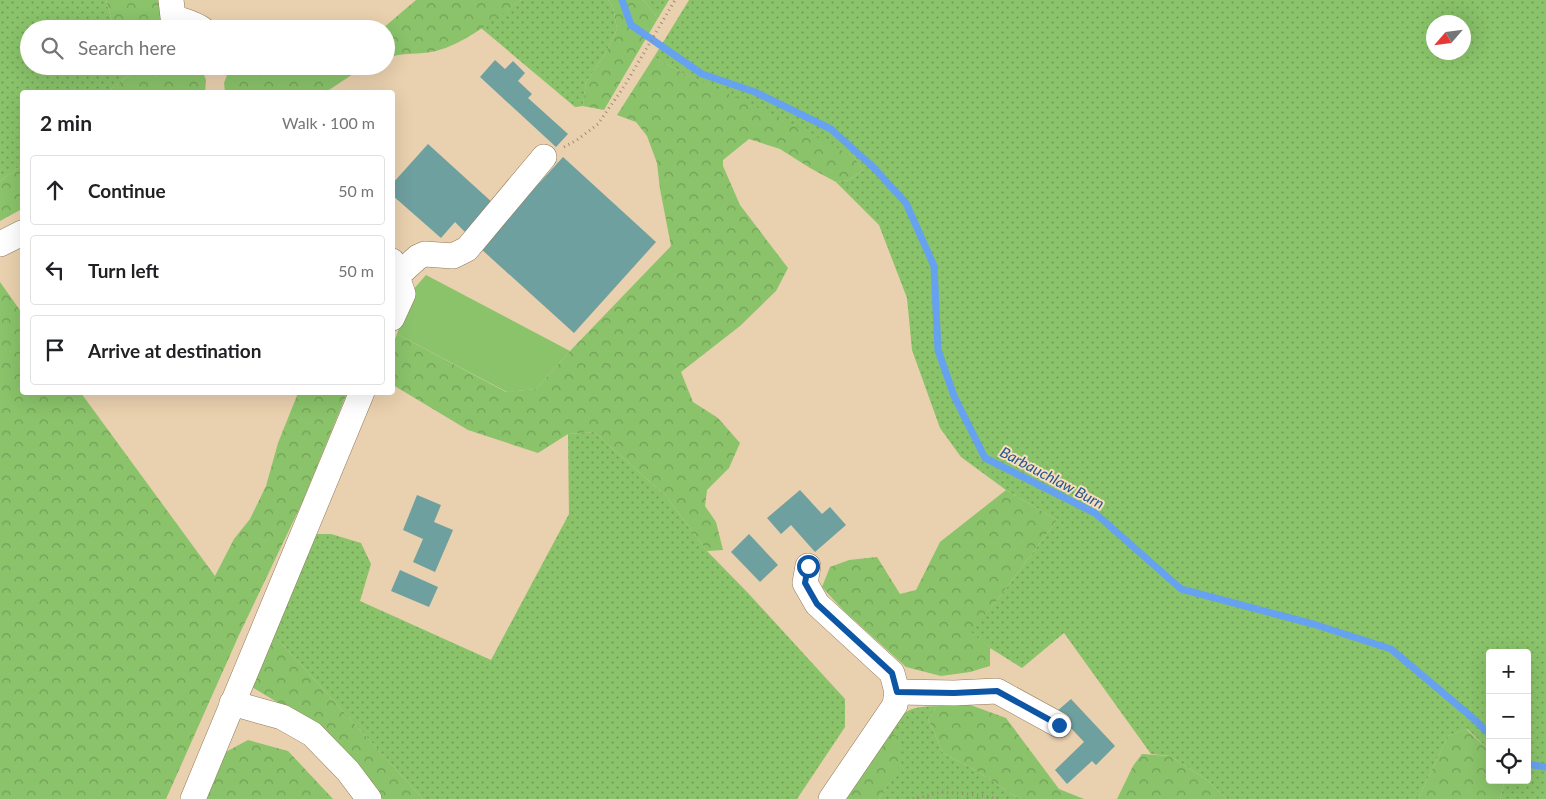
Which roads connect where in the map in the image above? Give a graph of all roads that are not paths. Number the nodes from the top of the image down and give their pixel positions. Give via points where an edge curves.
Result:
1 (171, 0) edge
2 (180, 20) edge
3 (544, 157) road end
4 (20, 234) edge
5 (0, 244) edge
6 (395, 268) edge
7 (395, 311) edge
8 (361, 395) edge
9 (808, 566) dead end
10 (897, 692) junction
11 (232, 703) junction
12 (1059, 725) dead end
13 (193, 799) edge
14 (369, 799) edge
15 (832, 799) edge

1 - 2 lane via 173,17
3 - 6 lane via 467,249 454,256 425,254
4 - 5 lane
6 - 7 lane via 402,294
8 - 11 lane
9 - 10 lane via 805,583 817,604 892,673
10 - 12 lane via 997,691
10 - 15 lane via 895,705
11 - 13 lane
11 - 14 lane via 282,717 312,734 348,771

